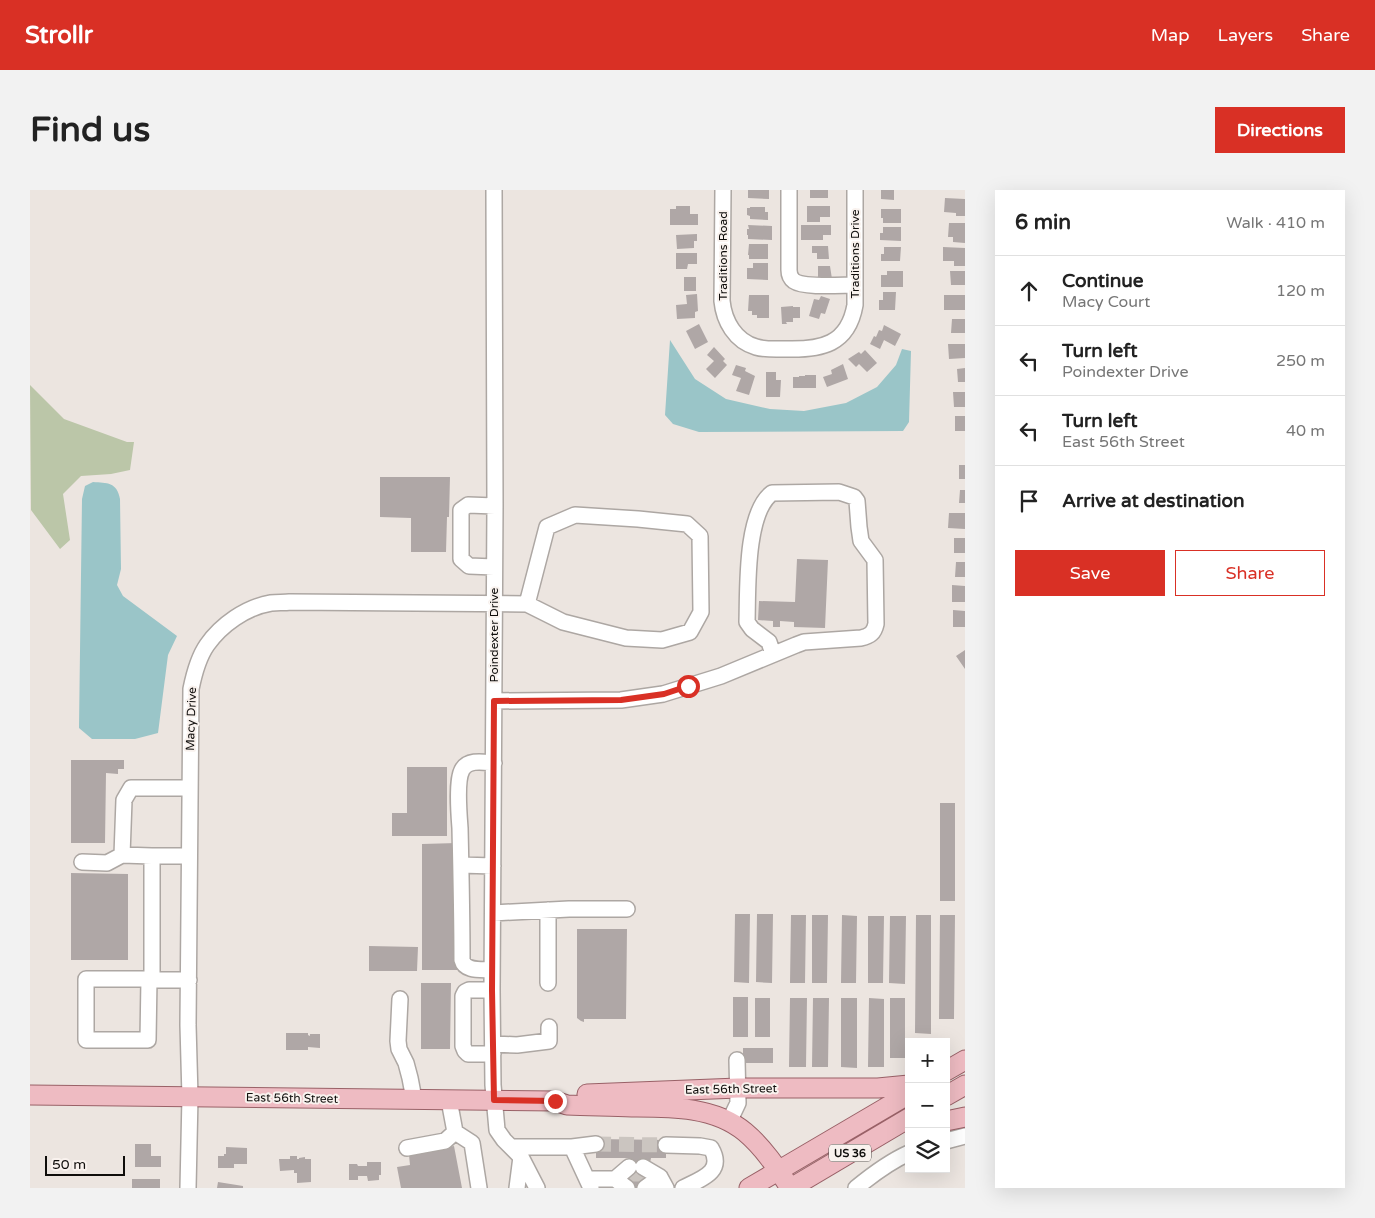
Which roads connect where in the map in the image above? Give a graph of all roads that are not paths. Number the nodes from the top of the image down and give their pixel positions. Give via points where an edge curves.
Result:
1 (723, 190) edge
2 (788, 190) edge
3 (855, 190) edge
4 (495, 195) edge
5 (855, 285) junction
6 (806, 349) joint
7 (494, 506) junction
8 (494, 567) junction
9 (494, 604) junction
10 (527, 604) junction
11 (773, 654) junction
12 (494, 701) junction
13 (494, 763) junction
14 (190, 788) junction
15 (122, 855) junction
16 (152, 856) junction
17 (189, 856) junction
18 (82, 862) dead end
19 (460, 865) junction
20 (493, 866) junction
21 (627, 909) dead end
22 (548, 910) junction
23 (492, 913) junction
24 (492, 970) junction
25 (150, 980) junction
26 (189, 980) junction
27 (548, 983) dead end
28 (492, 990) junction
29 (400, 999) dead end
30 (549, 1027) dead end
31 (493, 1049) junction
32 (738, 1060) dead end
33 (965, 1060) edge
34 (950, 1069) edge
35 (905, 1085) edge
36 (965, 1085) edge
37 (738, 1088) junction
38 (950, 1094) edge
39 (30, 1095) edge
40 (905, 1096) edge
41 (190, 1097) junction
42 (414, 1099) junction
43 (449, 1100) junction
44 (494, 1100) junction
45 (555, 1101) junction
46 (950, 1108) edge
47 (965, 1108) edge
48 (965, 1117) edge
49 (905, 1120) edge
50 (950, 1120) edge
51 (729, 1122) junction
52 (456, 1132) junction
53 (905, 1134) edge
54 (965, 1136) edge
55 (950, 1139) edge
56 (596, 1144) tunnel mouth
57 (666, 1145) tunnel mouth
58 (572, 1147) junction
59 (407, 1148) dead end
60 (516, 1152) junction
61 (905, 1155) edge
62 (845, 1156) junction
63 (778, 1170) junction
64 (634, 1178) edge
65 (663, 1182) edge
66 (589, 1183) edge
67 (188, 1188) edge
68 (479, 1188) edge
69 (517, 1188) edge
70 (537, 1188) edge
71 (683, 1188) edge
72 (749, 1188) edge
73 (790, 1188) edge
74 (856, 1188) edge

1 - 6 street, Traditions Road via 722,300 726,321 738,337 756,347
2 - 5 street via 790,276 802,284
3 - 5 street, Traditions Drive
4 - 7 street, Poindexter Drive
5 - 6 street, Traditions Drive via 854,310 846,329 831,343
7 - 8 street, Poindexter Drive
7 - 8 street via 468,505 461,510 461,560 469,566
8 - 9 street, Poindexter Drive
9 - 10 street, Macy Drive
9 - 12 street, Poindexter Drive
9 - 14 street, Macy Drive via 290,602 269,604 239,615 206,646 194,675 191,689
10 - 10 street via 563,622 626,638 662,640 690,632 701,612 700,536 687,524 575,515 547,527
11 - 11 street via 804,642 861,638 874,631 875,560 861,541 854,497 839,492 772,493 762,504 753,529 747,622 769,642
11 - 12 street via 721,676 664,694 621,700
12 - 13 street, Poindexter Drive
13 - 19 street via 470,763 462,769
13 - 20 street, Poindexter Drive
14 - 15 street via 131,788 124,800
14 - 17 street, Macy Drive
15 - 16 street
15 - 18 street via 107,863
16 - 17 street
16 - 25 street
17 - 26 street, Macy Drive
19 - 20 street
19 - 24 street via 463,964 468,968
20 - 23 street, Poindexter Drive
21 - 22 street
22 - 23 street
22 - 27 street
23 - 24 street, Poindexter Drive
24 - 28 street, Poindexter Drive
25 - 25 street via 86,979 86,1040 148,1040
25 - 26 street
26 - 41 street, Macy Drive
28 - 31 street, Poindexter Drive
28 - 31 street via 465,992 463,1046 468,1054
29 - 42 street via 399,1050 406,1063
30 - 31 street via 550,1041
31 - 44 street, Poindexter Drive
32 - 37 street
33 - 34 main road
35 - 37 main road, East 56th Street
36 - 38 main road
37 - 45 main road, East 56th Street via 566,1095
37 - 51 street via 738,1103
39 - 41 main road, East 56th Street
40 - 63 main road, US 36
41 - 42 main road, East 56th Street
41 - 67 street, Macy Drive
42 - 43 main road, East 56th Street
43 - 44 main road, East 56th Street
43 - 52 street
44 - 45 main road, East 56th Street
44 - 60 street, Poindexter Drive via 497,1130
45 - 51 main road, East 56th Street via 567,1105 695,1110
46 - 47 main road
48 - 50 main road
49 - 62 main road, US 36
51 - 63 main road, East 56th Street via 744,1132
52 - 59 street via 446,1141
52 - 68 street via 472,1143
53 - 62 main road
54 - 55 street
56 - 58 street
57 - 71 street via 712,1148 715,1154 714,1170
58 - 60 street
58 - 66 street
60 - 69 street
60 - 70 street, Poindexter Drive
61 - 74 street
62 - 73 main road, US 36
63 - 72 main road, US 36
63 - 73 main road, East 56th Street
64 - 65 street
64 - 66 street

